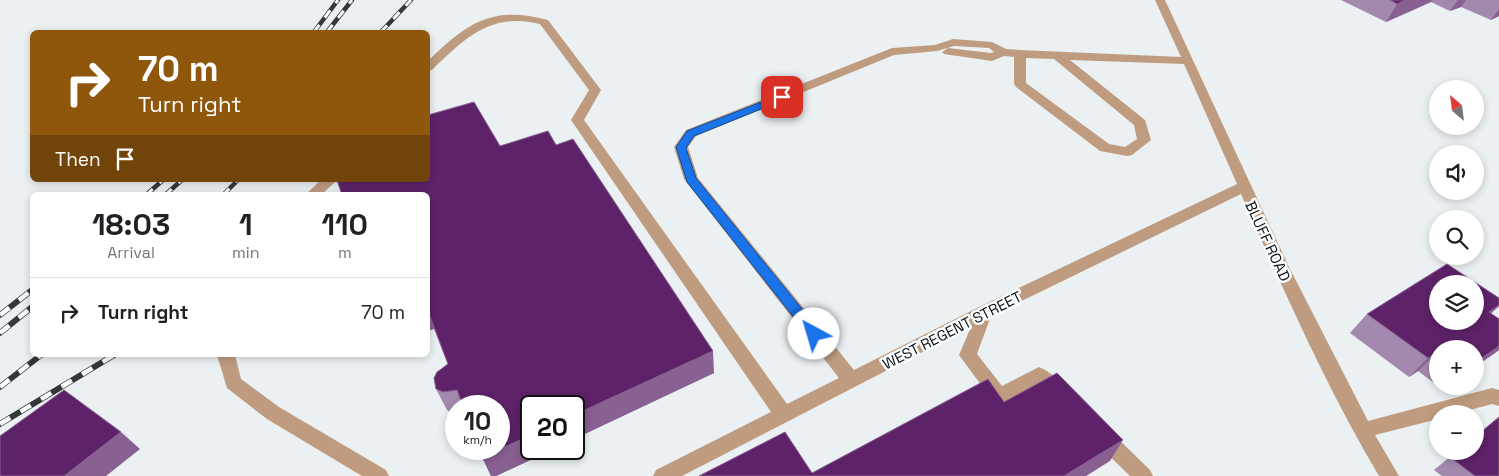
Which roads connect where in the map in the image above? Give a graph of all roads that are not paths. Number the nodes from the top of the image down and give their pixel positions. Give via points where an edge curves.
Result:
1 (1160, 0) edge
2 (1020, 54) junction
3 (1058, 56) junction
4 (1188, 62) junction
5 (430, 65) edge
6 (328, 182) edge
7 (1243, 187) junction
8 (316, 192) edge
9 (986, 312) junction
10 (227, 357) edge
11 (851, 380) junction
12 (1499, 398) edge
13 (1074, 408) edge
14 (784, 415) junction
15 (1088, 421) edge
16 (1362, 431) junction
17 (379, 476) edge
18 (663, 476) edge
19 (1143, 476) edge
20 (1389, 476) edge

1 - 4 street, BLUFF ROAD
2 - 3 street
2 - 3 street via 1020,84 1105,148 1127,152 1144,140 1140,123
2 - 11 street via 1003,52 992,57 938,48 892,52 691,134 681,147 691,179
3 - 4 street
4 - 7 street, BLUFF ROAD
5 - 14 street via 460,36 486,21 518,17 544,22 595,90 577,120
6 - 8 street
7 - 9 street, WEST REGENT STREET
7 - 16 street, BLUFF ROAD
9 - 11 street, WEST REGENT STREET
9 - 13 street via 968,355 999,396 1040,374
10 - 17 street via 233,382 273,413
11 - 14 street, WEST REGENT STREET
12 - 16 street via 1492,396
14 - 18 street, WEST REGENT STREET
15 - 19 street
16 - 20 street, BLUFF ROAD

